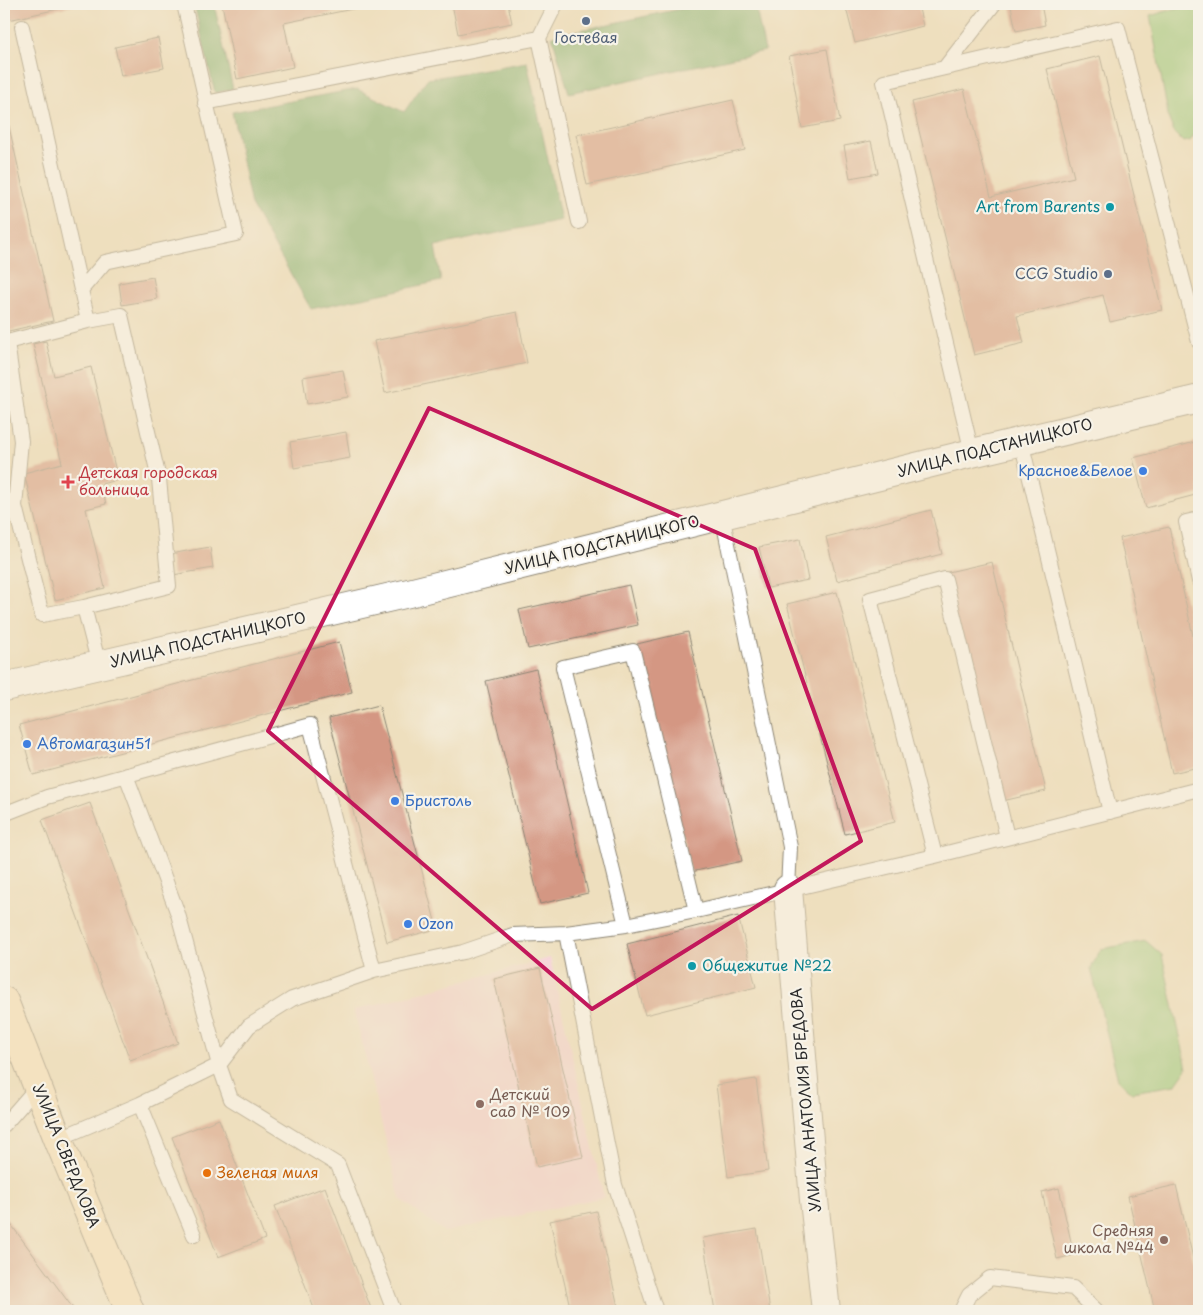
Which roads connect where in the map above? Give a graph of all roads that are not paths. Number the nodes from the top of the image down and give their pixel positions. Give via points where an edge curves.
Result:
1 (184, 4) edge
2 (556, 4) edge
3 (994, 4) edge
4 (22, 28) dead end
5 (539, 38) junction
6 (946, 66) junction
7 (205, 103) junction
8 (579, 222) dead end
9 (81, 290) junction
10 (88, 321) junction
11 (1199, 342) edge
12 (1199, 399) edge
13 (1021, 441) junction
14 (972, 453) junction
15 (722, 514) junction
16 (1199, 519) edge
17 (1199, 581) edge
18 (84, 607) junction
19 (98, 665) junction
20 (4, 688) edge
21 (126, 775) junction
22 (1199, 789) edge
23 (1110, 812) junction
24 (4, 814) edge
25 (1007, 837) junction
26 (934, 856) junction
27 (788, 889) junction
28 (696, 911) junction
29 (626, 925) junction
30 (566, 933) junction
31 (374, 971) junction
32 (4, 1001) edge
33 (219, 1066) junction
34 (38, 1086) junction
35 (140, 1104) junction
36 (4, 1125) edge
37 (58, 1139) junction
38 (194, 1235) dead end
39 (130, 1311) edge
40 (394, 1311) edge
41 (656, 1311) edge
42 (826, 1311) edge
43 (961, 1311) edge
44 (1097, 1311) edge

1 - 7 lane
2 - 5 lane
3 - 6 lane
4 - 9 lane
5 - 7 lane
5 - 8 lane
6 - 11 lane via 1118,28
6 - 14 lane via 884,82
7 - 9 lane via 236,234 105,262
9 - 10 lane
10 - 18 lane via 121,315 159,479 169,586
10 - 18 lane via 8,342 21,441 15,506 42,615
12 - 13 street, УЛИЦА ПОДСТАНИЦКОГО
13 - 14 street, УЛИЦА ПОДСТАНИЦКОГО
13 - 23 lane
14 - 15 street, УЛИЦА ПОДСТАНИЦКОГО
15 - 19 street, УЛИЦА ПОДСТАНИЦКОГО via 413,592
15 - 27 lane via 790,847
16 - 17 lane via 1186,522
18 - 19 lane
19 - 20 street, УЛИЦА ПОДСТАНИЦКОГО
21 - 24 lane via 47,797
21 - 31 lane via 310,725
21 - 33 lane via 178,914
22 - 23 lane
23 - 25 lane
25 - 26 lane
25 - 26 lane via 945,579 870,599
26 - 27 lane
27 - 28 lane
27 - 42 street, УЛИЦА АНАТОЛИЯ БРЕДОВА
28 - 29 lane
28 - 29 lane via 633,651 563,667
29 - 30 lane
30 - 31 lane via 513,935 463,952
30 - 41 lane via 615,1185
31 - 33 lane via 292,999 249,1026
32 - 34 street, УЛИЦА СВЕРДЛОВА
33 - 35 lane
33 - 40 lane via 231,1098 338,1165
34 - 36 lane
34 - 37 street, УЛИЦА СВЕРДЛОВА
35 - 37 lane
35 - 38 lane
37 - 39 street, УЛИЦА СВЕРДЛОВА
43 - 44 lane via 969,1295 990,1278 1073,1288

